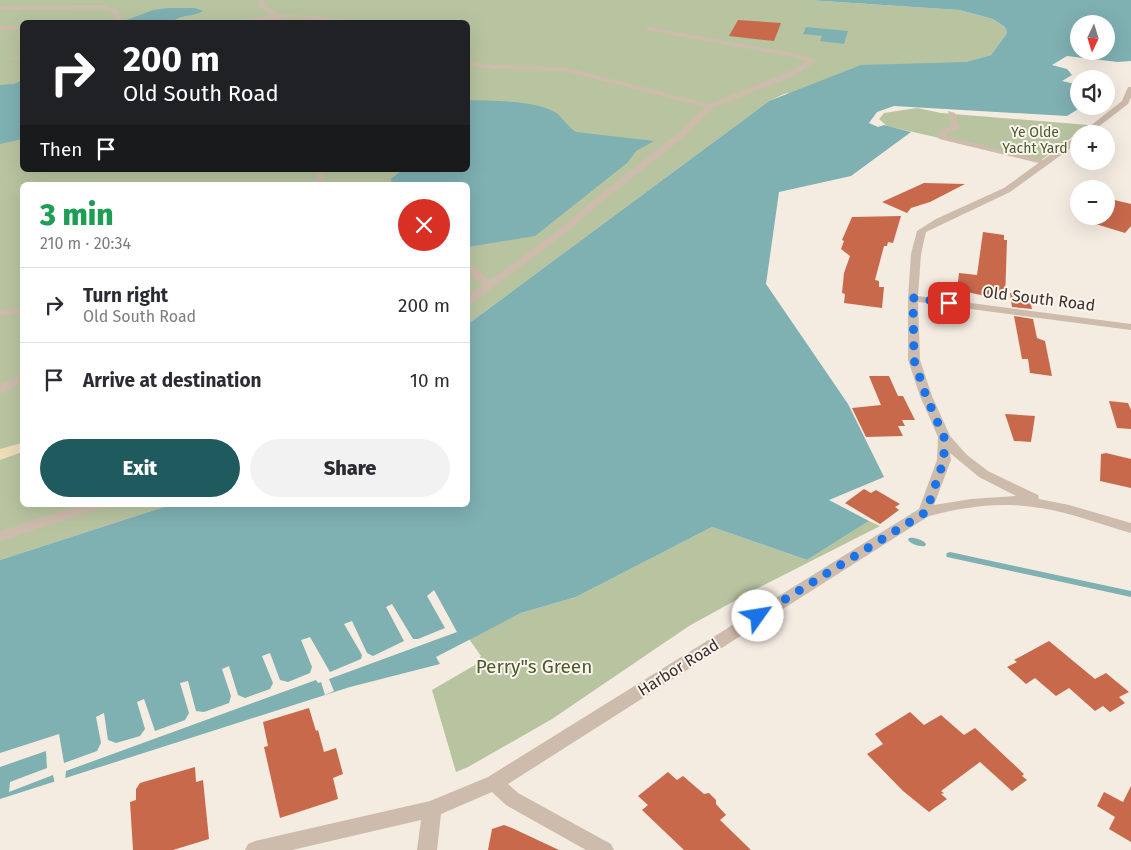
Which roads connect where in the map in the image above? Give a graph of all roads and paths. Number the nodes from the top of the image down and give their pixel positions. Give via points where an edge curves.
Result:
1 (262, 0) edge
2 (0, 8) edge
3 (275, 19) edge
4 (117, 20) edge
5 (335, 20) edge
6 (0, 28) edge
7 (17, 28) dead end
8 (648, 29) dead end
9 (20, 57) edge
10 (14, 58) dead end
11 (470, 63) edge
12 (1131, 89) edge
13 (710, 106) junction
14 (951, 113) dead end
15 (1096, 125) edge
16 (1070, 145) edge
17 (1047, 162) junction
18 (470, 270) edge
19 (489, 285) junction
20 (913, 298) junction
21 (470, 299) edge
22 (20, 310) edge
23 (0, 313) edge
24 (1131, 326) edge
25 (20, 379) edge
26 (0, 390) edge
27 (944, 437) junction
28 (1048, 504) junction
29 (90, 507) edge
30 (926, 512) junction
31 (1131, 528) edge
32 (0, 536) edge
33 (494, 783) junction
34 (432, 809) junction
35 (255, 850) edge
36 (427, 850) edge
37 (604, 850) edge

1 - 3 street via 261,6 273,11
2 - 4 street via 102,7 115,11
3 - 5 street via 308,16
6 - 7 street
8 - 13 street via 795,55 812,62 791,74
9 - 10 street
11 - 13 street via 564,69
12 - 15 street via 1125,102
13 - 19 street via 682,135 563,231
14 - 17 street via 956,129 944,131 942,137
16 - 17 street
17 - 20 street via 995,196 940,219 922,231 916,254
18 - 19 street
19 - 21 street
20 - 24 street, Old South Road
20 - 27 street via 914,360
22 - 23 street
25 - 26 street
27 - 28 street via 956,453 985,476
27 - 30 street via 944,460
28 - 30 street, Harbor Road via 994,502 946,506
28 - 31 street
29 - 32 street
30 - 33 street, Harbor Road
33 - 34 street, Harbor Road
33 - 37 street via 512,799
34 - 35 street, Harbor Road
34 - 36 street

